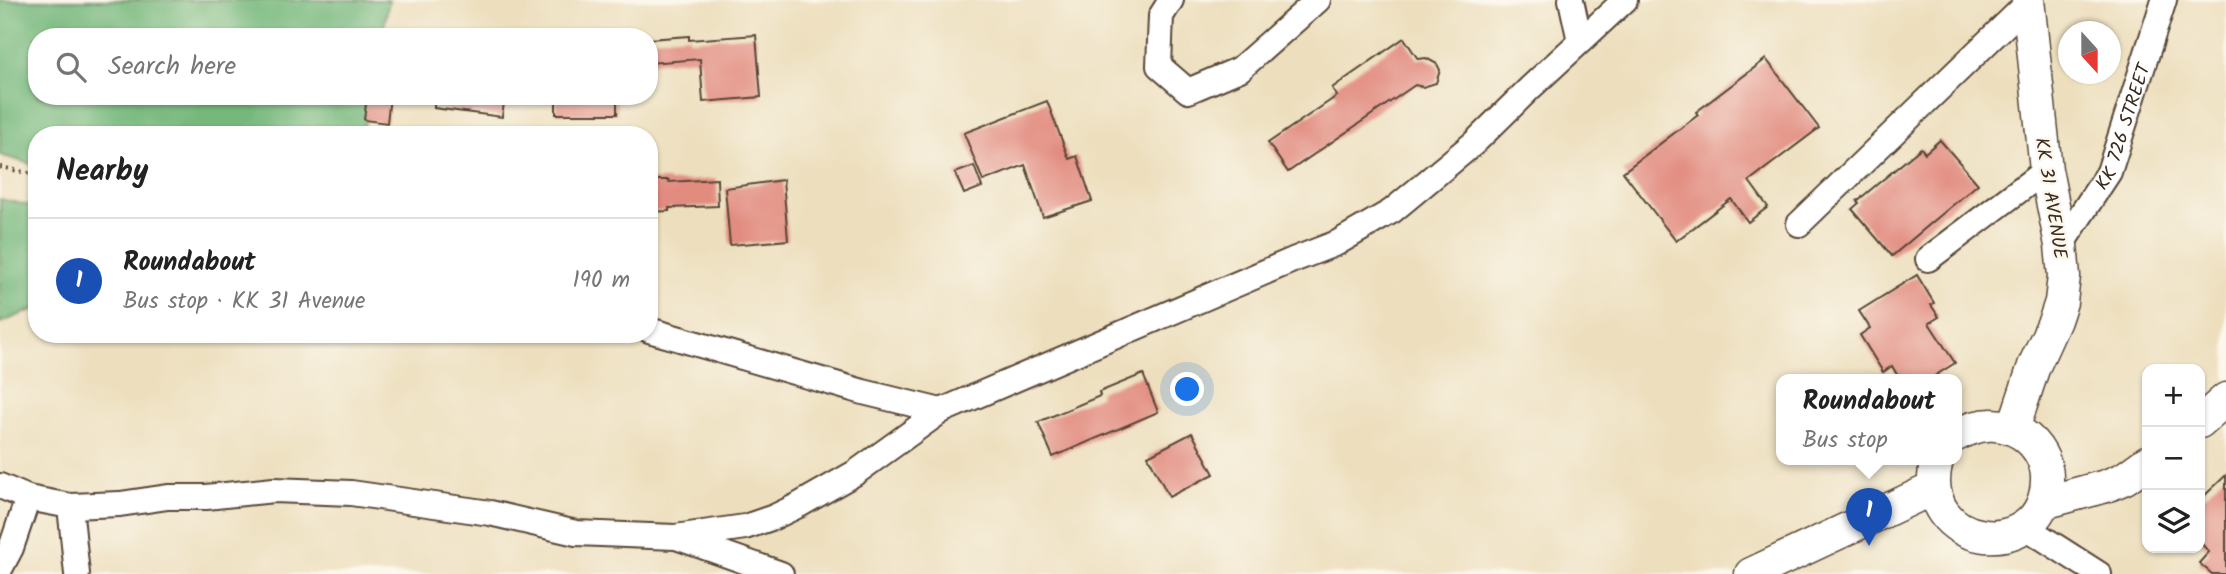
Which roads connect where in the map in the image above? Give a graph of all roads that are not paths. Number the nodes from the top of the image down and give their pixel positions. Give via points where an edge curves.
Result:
1 (1171, 0) edge
2 (1318, 0) edge
3 (1571, 0) edge
4 (1625, 0) edge
5 (2164, 0) edge
6 (2028, 1) edge
7 (1580, 41) junction
8 (2046, 170) junction
9 (1799, 224) dead end
10 (2061, 245) junction
11 (1928, 259) dead end
12 (658, 333) edge
13 (2226, 399) edge
14 (941, 411) junction
15 (2205, 418) edge
16 (2013, 429) junction
17 (1962, 432) edge
18 (2142, 465) edge
19 (1936, 474) edge
20 (0, 486) edge
21 (28, 498) junction
22 (70, 506) junction
23 (2034, 515) junction
24 (675, 537) junction
25 (0, 569) edge
26 (76, 574) edge
27 (781, 574) edge
28 (1751, 574) edge
29 (2099, 574) edge

1 - 2 street via 1161,16 1159,66 1188,91 1240,69
3 - 7 street
4 - 7 street
5 - 10 street, KK 726 STREET via 2109,172
6 - 8 main road, KK 31 AVENUE
6 - 9 street
7 - 14 street via 1463,152 1392,211 1348,237
8 - 10 main road, KK 31 AVENUE
8 - 11 street
10 - 16 main road, KK 31 AVENUE via 2061,302
12 - 14 street
13 - 15 main road
14 - 24 street via 855,473 799,505 744,527
16 - 17 main road via 1984,424
16 - 23 main road via 2031,441 2047,474 2047,489
18 - 23 main road via 2124,478
19 - 23 main road via 1938,502 1945,515 1968,533 1982,537 2011,534
19 - 28 main road
20 - 21 street
21 - 22 street
21 - 25 street
22 - 24 street via 274,490 351,494 490,513 576,533
22 - 26 street
23 - 29 street
24 - 27 street

